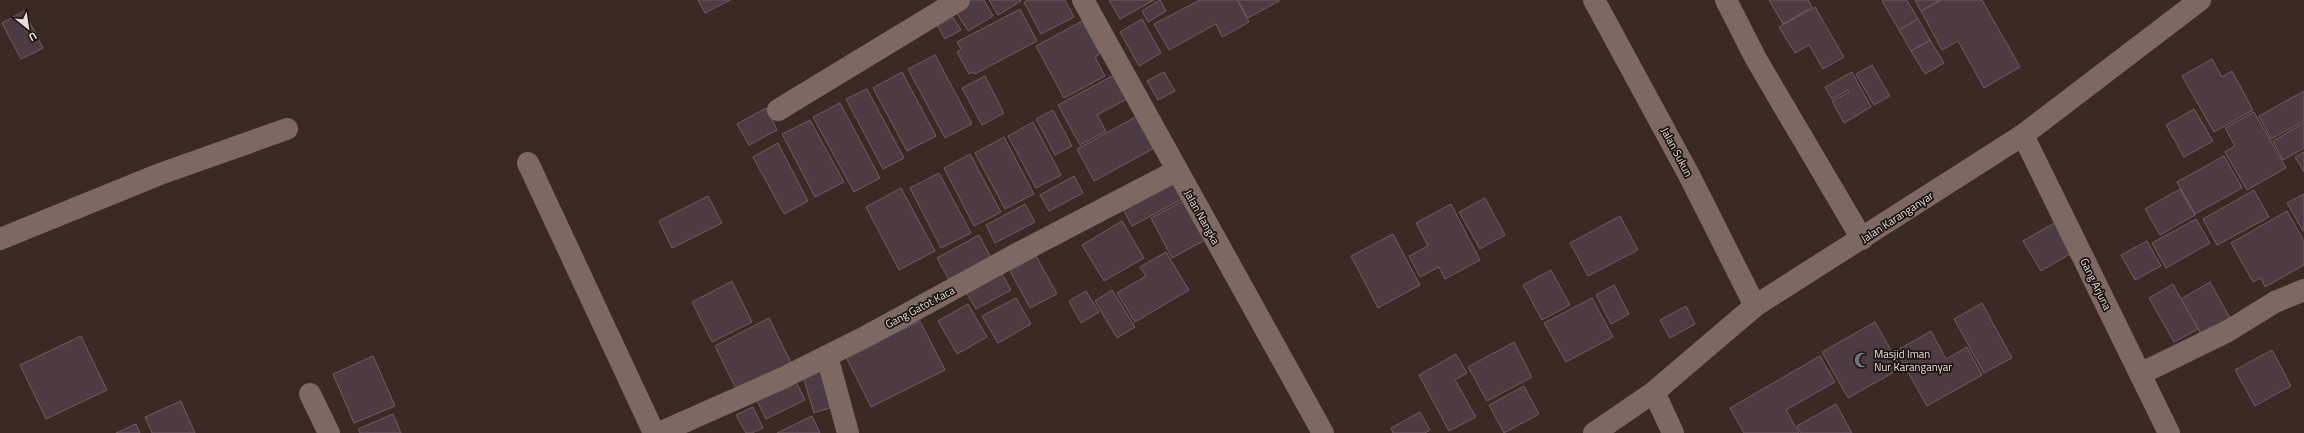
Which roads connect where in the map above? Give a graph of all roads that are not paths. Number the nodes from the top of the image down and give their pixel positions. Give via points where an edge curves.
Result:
1 (959, 0) edge
2 (1083, 0) edge
3 (1594, 0) edge
4 (1726, 0) edge
5 (2200, 0) edge
6 (778, 110) dead end
7 (287, 129) dead end
8 (2023, 135) junction
9 (528, 163) dead end
10 (1176, 171) junction
11 (0, 239) edge
12 (1862, 240) junction
13 (2304, 290) edge
14 (1755, 306) junction
15 (827, 356) junction
16 (2140, 374) junction
17 (1654, 392) junction
18 (310, 394) dead end
19 (328, 433) edge
20 (654, 433) edge
21 (659, 433) edge
22 (848, 433) edge
23 (1323, 433) edge
24 (1594, 433) edge
25 (1673, 433) edge
26 (2169, 433) edge

1 - 6 street
2 - 10 street, Jalan Nangka
3 - 14 street, Jalan Sukun via 1689,175
4 - 12 street via 1756,59
5 - 8 street, Jalan Karanganyar
7 - 11 street via 160,174
8 - 12 street, Jalan Karanganyar
8 - 16 street, Gang Arjuna
9 - 20 street
10 - 15 street, Gang Gatot Kaca
10 - 23 street, Jalan Nangka
12 - 14 street, Jalan Karanganyar
13 - 16 street via 2275,302 2228,331
14 - 17 street, Jalan Karanganyar
15 - 21 street, Gang Gatot Kaca
15 - 22 street
16 - 26 street, Gang Arjuna
17 - 24 street, Jalan Karanganyar
17 - 25 street
18 - 19 street

